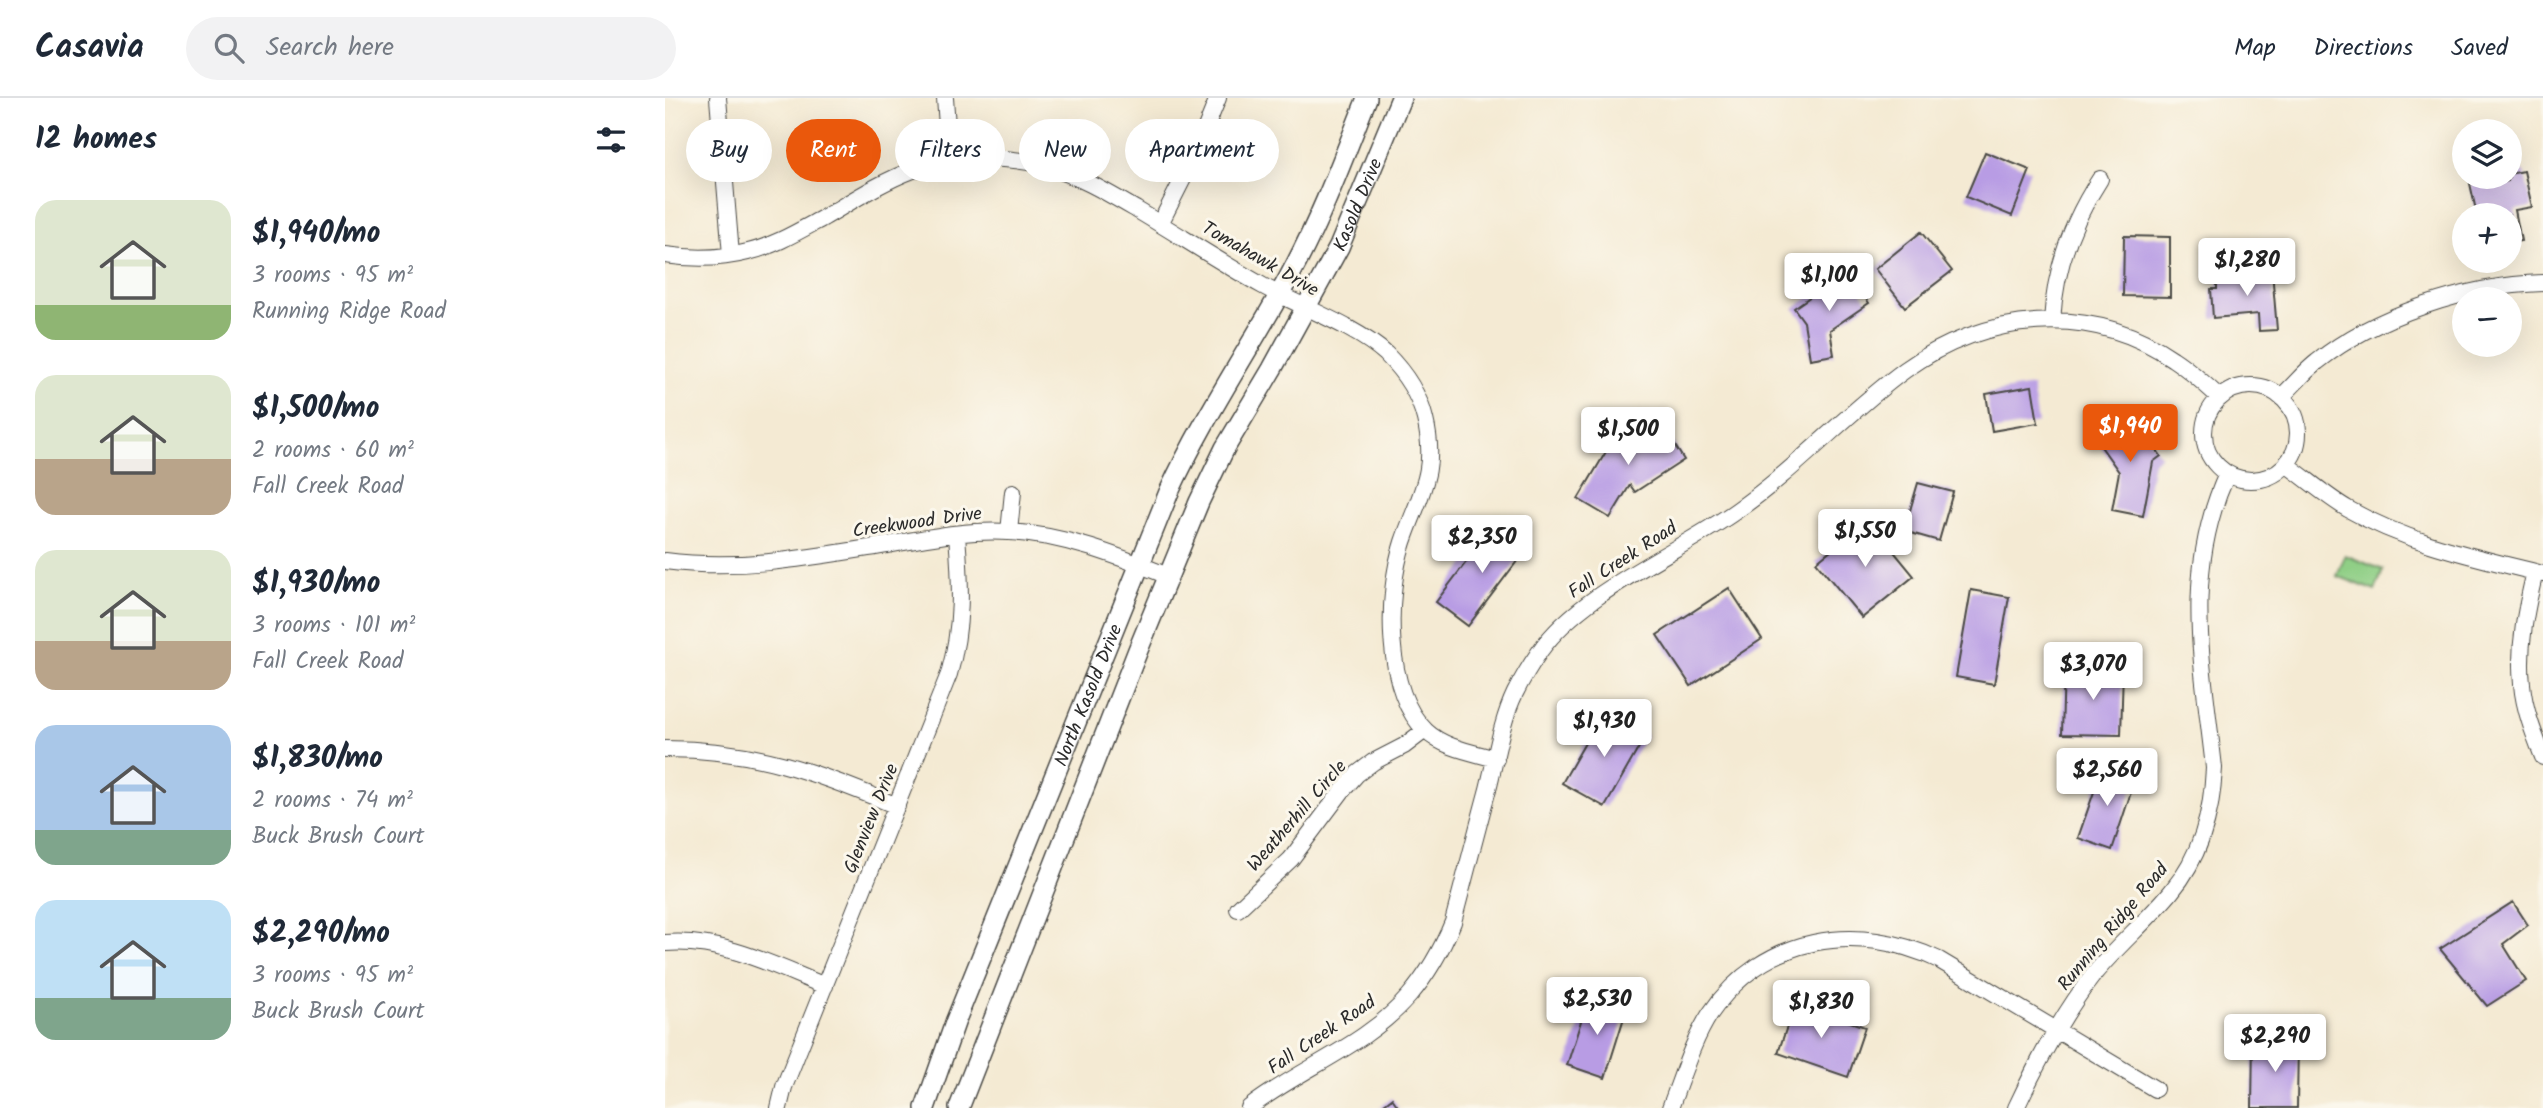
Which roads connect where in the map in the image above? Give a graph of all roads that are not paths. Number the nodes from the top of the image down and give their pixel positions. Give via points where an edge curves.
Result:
1 (718, 98) edge
2 (945, 98) edge
3 (1218, 98) edge
4 (1367, 98) edge
5 (1401, 98) edge
6 (946, 119) edge
7 (1005, 161) edge
8 (895, 178) edge
9 (2100, 179) dead end
10 (1160, 224) junction
11 (665, 255) edge
12 (731, 255) junction
13 (2543, 283) edge
14 (1279, 294) junction
15 (1306, 308) junction
16 (2052, 321) junction
17 (2282, 396) junction
18 (2220, 397) junction
19 (2287, 465) junction
20 (2227, 474) junction
21 (1013, 492) dead end
22 (1009, 532) junction
23 (957, 535) junction
24 (665, 561) edge
25 (1139, 564) junction
26 (2539, 573) edge
27 (1168, 576) junction
28 (1425, 730) junction
29 (665, 749) edge
30 (2543, 757) edge
31 (1496, 759) junction
32 (897, 806) junction
33 (1238, 909) dead end
34 (665, 943) edge
35 (825, 986) junction
36 (2056, 1030) junction
37 (2155, 1089) dead end
38 (779, 1108) edge
39 (925, 1108) edge
40 (959, 1108) edge
41 (1249, 1108) edge
42 (1670, 1108) edge
43 (2016, 1108) edge

1 - 12 street
2 - 6 street
3 - 10 street
4 - 14 main road, Kasold Drive via 1327,199
5 - 15 main road, Kasold Drive via 1353,217
7 - 10 street, Tomahawk Drive via 1071,175
8 - 12 street, Tomahawk Drive via 768,246
9 - 16 street via 2070,233 2059,267
10 - 14 street, Tomahawk Drive
11 - 12 street, Tomahawk Drive
13 - 17 street via 2507,284 2419,306 2348,341 2317,362
14 - 15 street, Tomahawk Drive
14 - 25 main road, North Kasold Drive via 1184,460
15 - 27 main road, North Kasold Drive via 1225,448
15 - 28 street, Tomahawk Drive via 1384,353 1416,394 1425,418 1429,443 1425,490 1403,542 1392,607 1397,670 1413,715
16 - 18 street, Fall Creek Road via 2126,334 2179,363
16 - 31 street, Fall Creek Road via 1994,327 1929,354 1736,512 1591,601 1550,640 1527,671 1514,695
17 - 18 street via 2271,389 2244,386
17 - 19 street via 2298,422 2299,437
18 - 20 street via 2204,422 2204,437 2207,452
19 - 20 street via 2259,480
19 - 26 street via 2346,508 2389,529 2457,553
20 - 36 street, Running Ridge Road via 2206,534 2198,599 2214,768 2207,823 2188,869 2172,891 2094,975
21 - 22 street
22 - 23 street, Creekwood Drive
22 - 25 street, Creekwood Drive via 1087,546
23 - 24 street, Creekwood Drive via 763,565
23 - 32 street, Glenview Drive via 961,594 957,648
25 - 27 street, Creekwood Drive
25 - 39 main road, North Kasold Drive
26 - 30 street via 2521,641 2522,685
27 - 40 main road, North Kasold Drive
28 - 31 street, Tomahawk Drive via 1455,748
28 - 33 street, Weatherhill Circle via 1357,774 1291,859
29 - 32 street via 765,758
31 - 41 street, Fall Creek Road via 1453,922 1427,973 1384,1020
32 - 35 street, Glenview Drive
34 - 35 street via 731,950
35 - 38 street, Glenview Drive
36 - 37 street
36 - 42 street via 1918,950 1871,939 1817,942 1765,962 1728,992 1699,1035
36 - 43 street, Running Ridge Road

